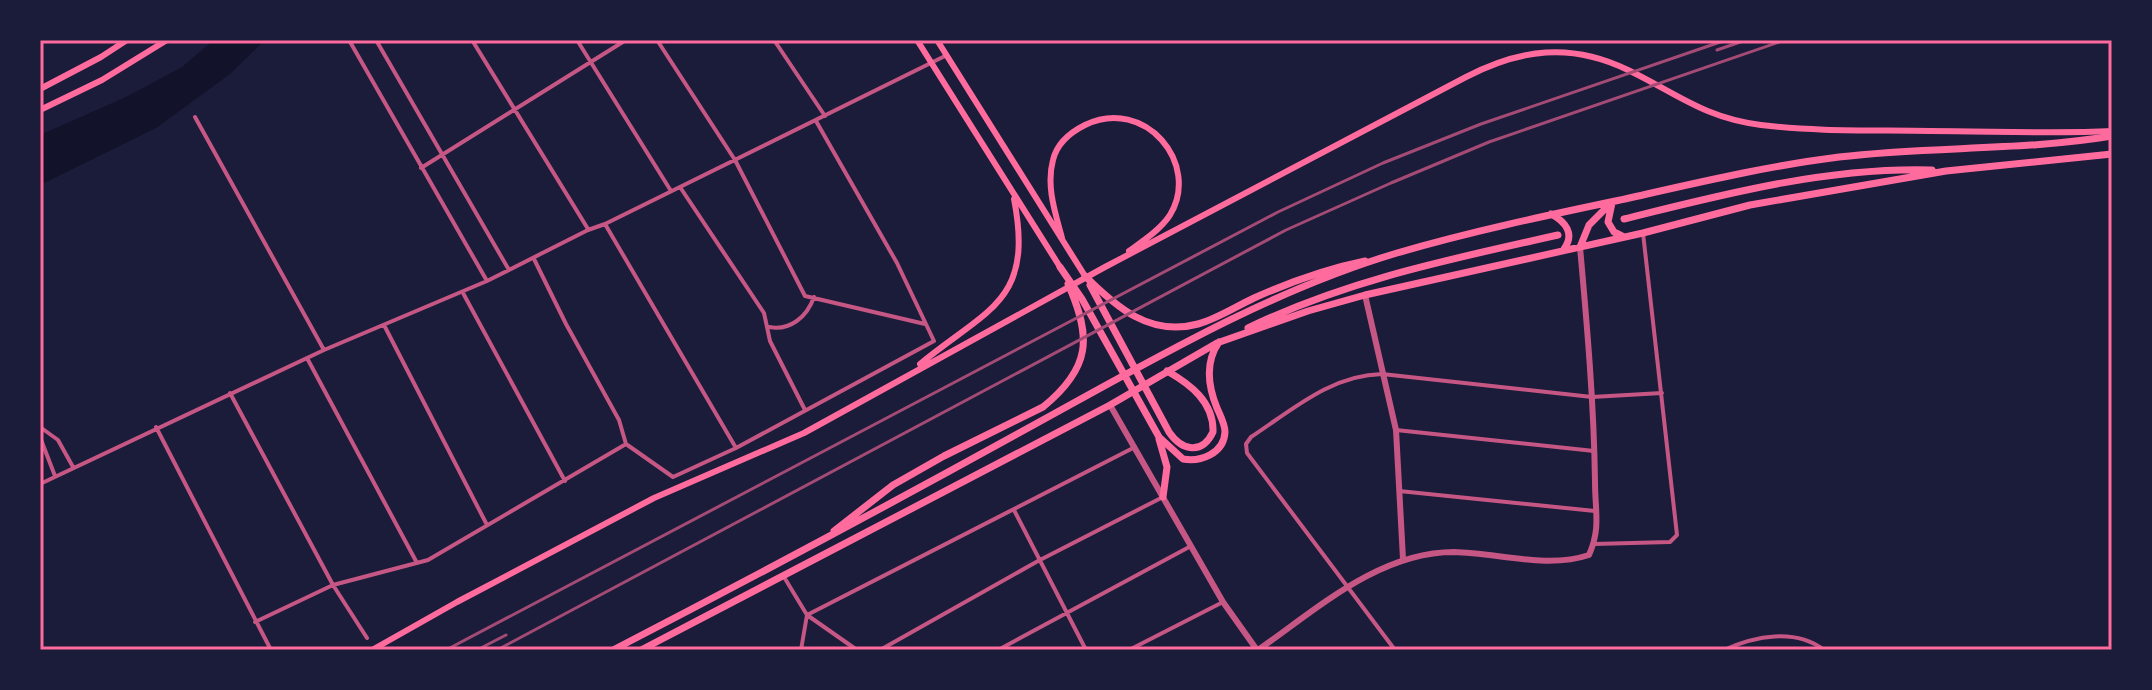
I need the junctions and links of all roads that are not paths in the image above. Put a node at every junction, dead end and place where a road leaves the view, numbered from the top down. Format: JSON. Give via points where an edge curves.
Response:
{"nodes":[{"id":1,"x":127,"y":40,"type":"edge"},
{"id":2,"x":167,"y":40,"type":"edge"},
{"id":3,"x":349,"y":40,"type":"edge"},
{"id":4,"x":376,"y":40,"type":"edge"},
{"id":5,"x":472,"y":40,"type":"edge"},
{"id":6,"x":577,"y":40,"type":"edge"},
{"id":7,"x":626,"y":40,"type":"edge"},
{"id":8,"x":657,"y":40,"type":"edge"},
{"id":9,"x":774,"y":40,"type":"edge"},
{"id":10,"x":917,"y":40,"type":"edge"},
{"id":11,"x":937,"y":40,"type":"edge"},
{"id":12,"x":947,"y":55,"type":"junction"},
{"id":13,"x":592,"y":61,"type":"junction"},
{"id":14,"x":933,"y":64,"type":"junction"},
{"id":15,"x":40,"y":89,"type":"edge"},
{"id":16,"x":516,"y":108,"type":"junction"},
{"id":17,"x":40,"y":110,"type":"edge"},
{"id":18,"x":825,"y":116,"type":"junction"},
{"id":19,"x":195,"y":117,"type":"dead end"},
{"id":20,"x":816,"y":121,"type":"junction"},
{"id":21,"x":2112,"y":133,"type":"edge"},
{"id":22,"x":2112,"y":154,"type":"edge"},
{"id":23,"x":442,"y":155,"type":"junction"},
{"id":24,"x":735,"y":160,"type":"junction"},
{"id":25,"x":421,"y":168,"type":"junction"},
{"id":26,"x":1946,"y":171,"type":"junction"},
{"id":27,"x":680,"y":187,"type":"junction"},
{"id":28,"x":672,"y":191,"type":"junction"},
{"id":29,"x":1013,"y":196,"type":"junction"},
{"id":30,"x":1613,"y":201,"type":"junction"},
{"id":31,"x":1551,"y":214,"type":"junction"},
{"id":32,"x":1624,"y":219,"type":"dead end"},
{"id":33,"x":605,"y":224,"type":"junction"},
{"id":34,"x":588,"y":230,"type":"junction"},
{"id":35,"x":1643,"y":233,"type":"junction"},
{"id":36,"x":1558,"y":235,"type":"dead end"},
{"id":37,"x":1622,"y":236,"type":"junction"},
{"id":38,"x":1062,"y":238,"type":"junction"},
{"id":39,"x":1580,"y":247,"type":"junction"},
{"id":40,"x":1564,"y":249,"type":"junction"},
{"id":41,"x":1394,"y":254,"type":"junction"},
{"id":42,"x":534,"y":259,"type":"junction"},
{"id":43,"x":1060,"y":267,"type":"junction"},
{"id":44,"x":1105,"y":267,"type":"junction"},
{"id":45,"x":509,"y":271,"type":"junction"},
{"id":46,"x":1085,"y":276,"type":"junction"},
{"id":47,"x":487,"y":281,"type":"junction"},
{"id":48,"x":463,"y":292,"type":"junction"},
{"id":49,"x":1365,"y":295,"type":"junction"},
{"id":50,"x":814,"y":297,"type":"junction"},
{"id":51,"x":925,"y":324,"type":"junction"},
{"id":52,"x":384,"y":325,"type":"junction"},
{"id":53,"x":769,"y":327,"type":"junction"},
{"id":54,"x":1217,"y":343,"type":"junction"},
{"id":55,"x":324,"y":350,"type":"junction"},
{"id":56,"x":307,"y":358,"type":"junction"},
{"id":57,"x":1167,"y":371,"type":"junction"},
{"id":58,"x":1382,"y":374,"type":"junction"},
{"id":59,"x":906,"y":376,"type":"junction"},
{"id":60,"x":230,"y":393,"type":"junction"},
{"id":61,"x":1662,"y":393,"type":"junction"},
{"id":62,"x":1592,"y":397,"type":"junction"},
{"id":63,"x":1110,"y":405,"type":"junction"},
{"id":64,"x":806,"y":411,"type":"junction"},
{"id":65,"x":40,"y":427,"type":"edge"},
{"id":66,"x":156,"y":427,"type":"junction"},
{"id":67,"x":1396,"y":430,"type":"junction"},
{"id":68,"x":40,"y":437,"type":"edge"},
{"id":69,"x":1159,"y":437,"type":"junction"},
{"id":70,"x":626,"y":444,"type":"junction"},
{"id":71,"x":1135,"y":447,"type":"junction"},
{"id":72,"x":736,"y":448,"type":"junction"},
{"id":73,"x":1594,"y":451,"type":"junction"},
{"id":74,"x":73,"y":467,"type":"junction"},
{"id":75,"x":55,"y":476,"type":"junction"},
{"id":76,"x":565,"y":481,"type":"junction"},
{"id":77,"x":40,"y":484,"type":"edge"},
{"id":78,"x":1399,"y":491,"type":"junction"},
{"id":79,"x":1163,"y":497,"type":"junction"},
{"id":80,"x":1014,"y":509,"type":"junction"},
{"id":81,"x":1595,"y":511,"type":"junction"},
{"id":82,"x":487,"y":525,"type":"junction"},
{"id":83,"x":1594,"y":544,"type":"junction"},
{"id":84,"x":814,"y":546,"type":"junction"},
{"id":85,"x":1191,"y":546,"type":"junction"},
{"id":86,"x":1403,"y":559,"type":"junction"},
{"id":87,"x":1038,"y":561,"type":"junction"},
{"id":88,"x":417,"y":563,"type":"junction"},
{"id":89,"x":783,"y":575,"type":"junction"},
{"id":90,"x":333,"y":585,"type":"junction"},
{"id":91,"x":1349,"y":587,"type":"junction"},
{"id":92,"x":1223,"y":602,"type":"junction"},
{"id":93,"x":1066,"y":613,"type":"junction"},
{"id":94,"x":807,"y":615,"type":"junction"},
{"id":95,"x":255,"y":622,"type":"junction"},
{"id":96,"x":367,"y":638,"type":"dead end"},
{"id":97,"x":271,"y":650,"type":"edge"},
{"id":98,"x":372,"y":650,"type":"edge"},
{"id":99,"x":613,"y":650,"type":"edge"},
{"id":100,"x":641,"y":650,"type":"edge"},
{"id":101,"x":801,"y":650,"type":"edge"},
{"id":102,"x":857,"y":650,"type":"edge"},
{"id":103,"x":880,"y":650,"type":"edge"},
{"id":104,"x":998,"y":650,"type":"edge"},
{"id":105,"x":1086,"y":650,"type":"edge"},
{"id":106,"x":1129,"y":650,"type":"edge"},
{"id":107,"x":1258,"y":650,"type":"edge"},
{"id":108,"x":1395,"y":650,"type":"edge"},
{"id":109,"x":1724,"y":650,"type":"edge"},
{"id":110,"x":1824,"y":650,"type":"edge"}],
"edges":[{"from":1,"to":15,"type":"main road"},
{"from":2,"to":17,"type":"main road"},
{"from":3,"to":25,"type":"street"},
{"from":4,"to":23,"type":"street"},
{"from":5,"to":16,"type":"street"},
{"from":6,"to":13,"type":"street"},
{"from":7,"to":13,"type":"street"},
{"from":8,"to":24,"type":"street"},
{"from":9,"to":18,"type":"street"},
{"from":10,"to":14,"type":"main road"},
{"from":11,"to":12,"type":"main road"},
{"from":12,"to":14,"type":"street"},
{"from":12,"to":38,"type":"main road"},
{"from":13,"to":16,"type":"street"},
{"from":13,"to":28,"type":"street"},
{"from":14,"to":18,"type":"street"},
{"from":14,"to":29,"type":"main road"},
{"from":16,"to":23,"type":"street"},
{"from":16,"to":34,"type":"street"},
{"from":18,"to":20,"type":"street"},
{"from":19,"to":55,"type":"street"},
{"from":20,"to":24,"type":"street"},
{"from":20,"to":51,"type":"street","via":[[897,263]]},
{"from":21,"to":30,"type":"main road","via":[[2019,146],[1839,157]]},
{"from":21,"to":44,"type":"main road","via":[[1757,125],[1696,108],[1610,62],[1541,51],[1489,65]]},
{"from":22,"to":26,"type":"main road"},
{"from":23,"to":25,"type":"street"},
{"from":23,"to":45,"type":"street"},
{"from":24,"to":27,"type":"street"},
{"from":24,"to":50,"type":"street","via":[[805,296]]},
{"from":25,"to":47,"type":"street"},
{"from":26,"to":32,"type":"main road","via":[[1894,169],[1795,180]]},
{"from":26,"to":35,"type":"main road","via":[[1750,205]]},
{"from":27,"to":28,"type":"street"},
{"from":27,"to":53,"type":"street"},
{"from":28,"to":33,"type":"street"},
{"from":29,"to":43,"type":"main road"},
{"from":29,"to":59,"type":"main road","via":[[1020,233],[1017,268],[996,306]]},
{"from":30,"to":31,"type":"main road"},
{"from":30,"to":37,"type":"main road","via":[[1608,222]]},
{"from":30,"to":39,"type":"main road","via":[[1589,225]]},
{"from":31,"to":40,"type":"main road","via":[[1569,231]]},
{"from":31,"to":41,"type":"main road"},
{"from":33,"to":34,"type":"street"},
{"from":33,"to":72,"type":"street"},
{"from":34,"to":42,"type":"street"},
{"from":35,"to":37,"type":"main road"},
{"from":35,"to":61,"type":"street"},
{"from":36,"to":54,"type":"main road","via":[[1399,271],[1269,318]]},
{"from":37,"to":39,"type":"main road"},
{"from":38,"to":44,"type":"main road","via":[[1050,189],[1053,161],[1065,139],[1106,117],[1146,126],[1167,147],[1177,171],[1171,214],[1152,235]]},
{"from":38,"to":46,"type":"main road"},
{"from":39,"to":40,"type":"main road"},
{"from":39,"to":62,"type":"street"},
{"from":40,"to":49,"type":"main road"},
{"from":41,"to":46,"type":"main road","via":[[1329,269],[1212,319],[1174,328],[1133,318]]},
{"from":41,"to":84,"type":"main road","via":[[1279,296],[1159,355]]},
{"from":42,"to":45,"type":"street"},
{"from":42,"to":70,"type":"street","via":[[619,420]]},
{"from":43,"to":69,"type":"main road"},
{"from":43,"to":84,"type":"main road","via":[[1082,317],[1084,348],[1069,382],[1043,407],[893,485]]},
{"from":44,"to":59,"type":"main road"},
{"from":45,"to":47,"type":"street"},
{"from":46,"to":57,"type":"main road","via":[[1169,432],[1182,446],[1195,449],[1213,432],[1208,407]]},
{"from":47,"to":48,"type":"street"},
{"from":48,"to":52,"type":"street"},
{"from":48,"to":76,"type":"street"},
{"from":49,"to":54,"type":"main road"},
{"from":49,"to":58,"type":"street"},
{"from":50,"to":51,"type":"street"},
{"from":50,"to":53,"type":"street","via":[[795,323]]},
{"from":51,"to":64,"type":"street","via":[[934,341]]},
{"from":52,"to":55,"type":"street"},
{"from":52,"to":82,"type":"street"},
{"from":53,"to":64,"type":"street","via":[[770,341]]},
{"from":54,"to":57,"type":"main road"},
{"from":54,"to":69,"type":"main road","via":[[1209,368],[1211,393],[1225,431],[1221,445],[1200,460],[1183,459]]},
{"from":55,"to":56,"type":"street"},
{"from":56,"to":60,"type":"street"},
{"from":56,"to":88,"type":"street"},
{"from":57,"to":63,"type":"main road"},
{"from":58,"to":62,"type":"street"},
{"from":58,"to":67,"type":"street"},
{"from":58,"to":91,"type":"street","via":[[1359,374],[1329,385],[1246,444],[1247,453]]},
{"from":59,"to":98,"type":"main road","via":[[804,433],[654,498]]},
{"from":60,"to":66,"type":"street"},
{"from":60,"to":90,"type":"street"},
{"from":61,"to":62,"type":"street"},
{"from":61,"to":83,"type":"street","via":[[1676,537],[1670,542]]},
{"from":62,"to":73,"type":"street"},
{"from":63,"to":71,"type":"street"},
{"from":63,"to":89,"type":"main road"},
{"from":64,"to":72,"type":"street"},
{"from":65,"to":74,"type":"street","via":[[58,440]]},
{"from":66,"to":74,"type":"street"},
{"from":66,"to":95,"type":"street"},
{"from":67,"to":73,"type":"street"},
{"from":67,"to":78,"type":"street"},
{"from":68,"to":75,"type":"street"},
{"from":69,"to":79,"type":"main road","via":[[1167,467]]},
{"from":70,"to":72,"type":"street","via":[[673,477]]},
{"from":70,"to":76,"type":"street"},
{"from":71,"to":79,"type":"street"},
{"from":71,"to":80,"type":"street"},
{"from":73,"to":81,"type":"street"},
{"from":74,"to":75,"type":"street"},
{"from":75,"to":77,"type":"street"},
{"from":76,"to":82,"type":"street"},
{"from":78,"to":81,"type":"street"},
{"from":78,"to":86,"type":"street"},
{"from":79,"to":85,"type":"street"},
{"from":79,"to":87,"type":"street"},
{"from":80,"to":87,"type":"street"},
{"from":80,"to":94,"type":"street"},
{"from":81,"to":83,"type":"street"},
{"from":82,"to":88,"type":"street"},
{"from":83,"to":86,"type":"street","via":[[1589,555],[1570,561],[1452,552]]},
{"from":84,"to":99,"type":"main road"},
{"from":85,"to":92,"type":"street"},
{"from":85,"to":93,"type":"street"},
{"from":86,"to":91,"type":"street"},
{"from":87,"to":93,"type":"street"},
{"from":87,"to":103,"type":"street"},
{"from":88,"to":90,"type":"street"},
{"from":89,"to":94,"type":"street"},
{"from":89,"to":100,"type":"main road"},
{"from":90,"to":95,"type":"street"},
{"from":90,"to":96,"type":"street"},
{"from":91,"to":107,"type":"street"},
{"from":91,"to":108,"type":"street"},
{"from":92,"to":106,"type":"street"},
{"from":92,"to":107,"type":"street"},
{"from":93,"to":104,"type":"street"},
{"from":93,"to":105,"type":"street"},
{"from":94,"to":101,"type":"street"},
{"from":94,"to":102,"type":"street"},
{"from":95,"to":97,"type":"street"},
{"from":109,"to":110,"type":"street","via":[[1776,636]]}]}
